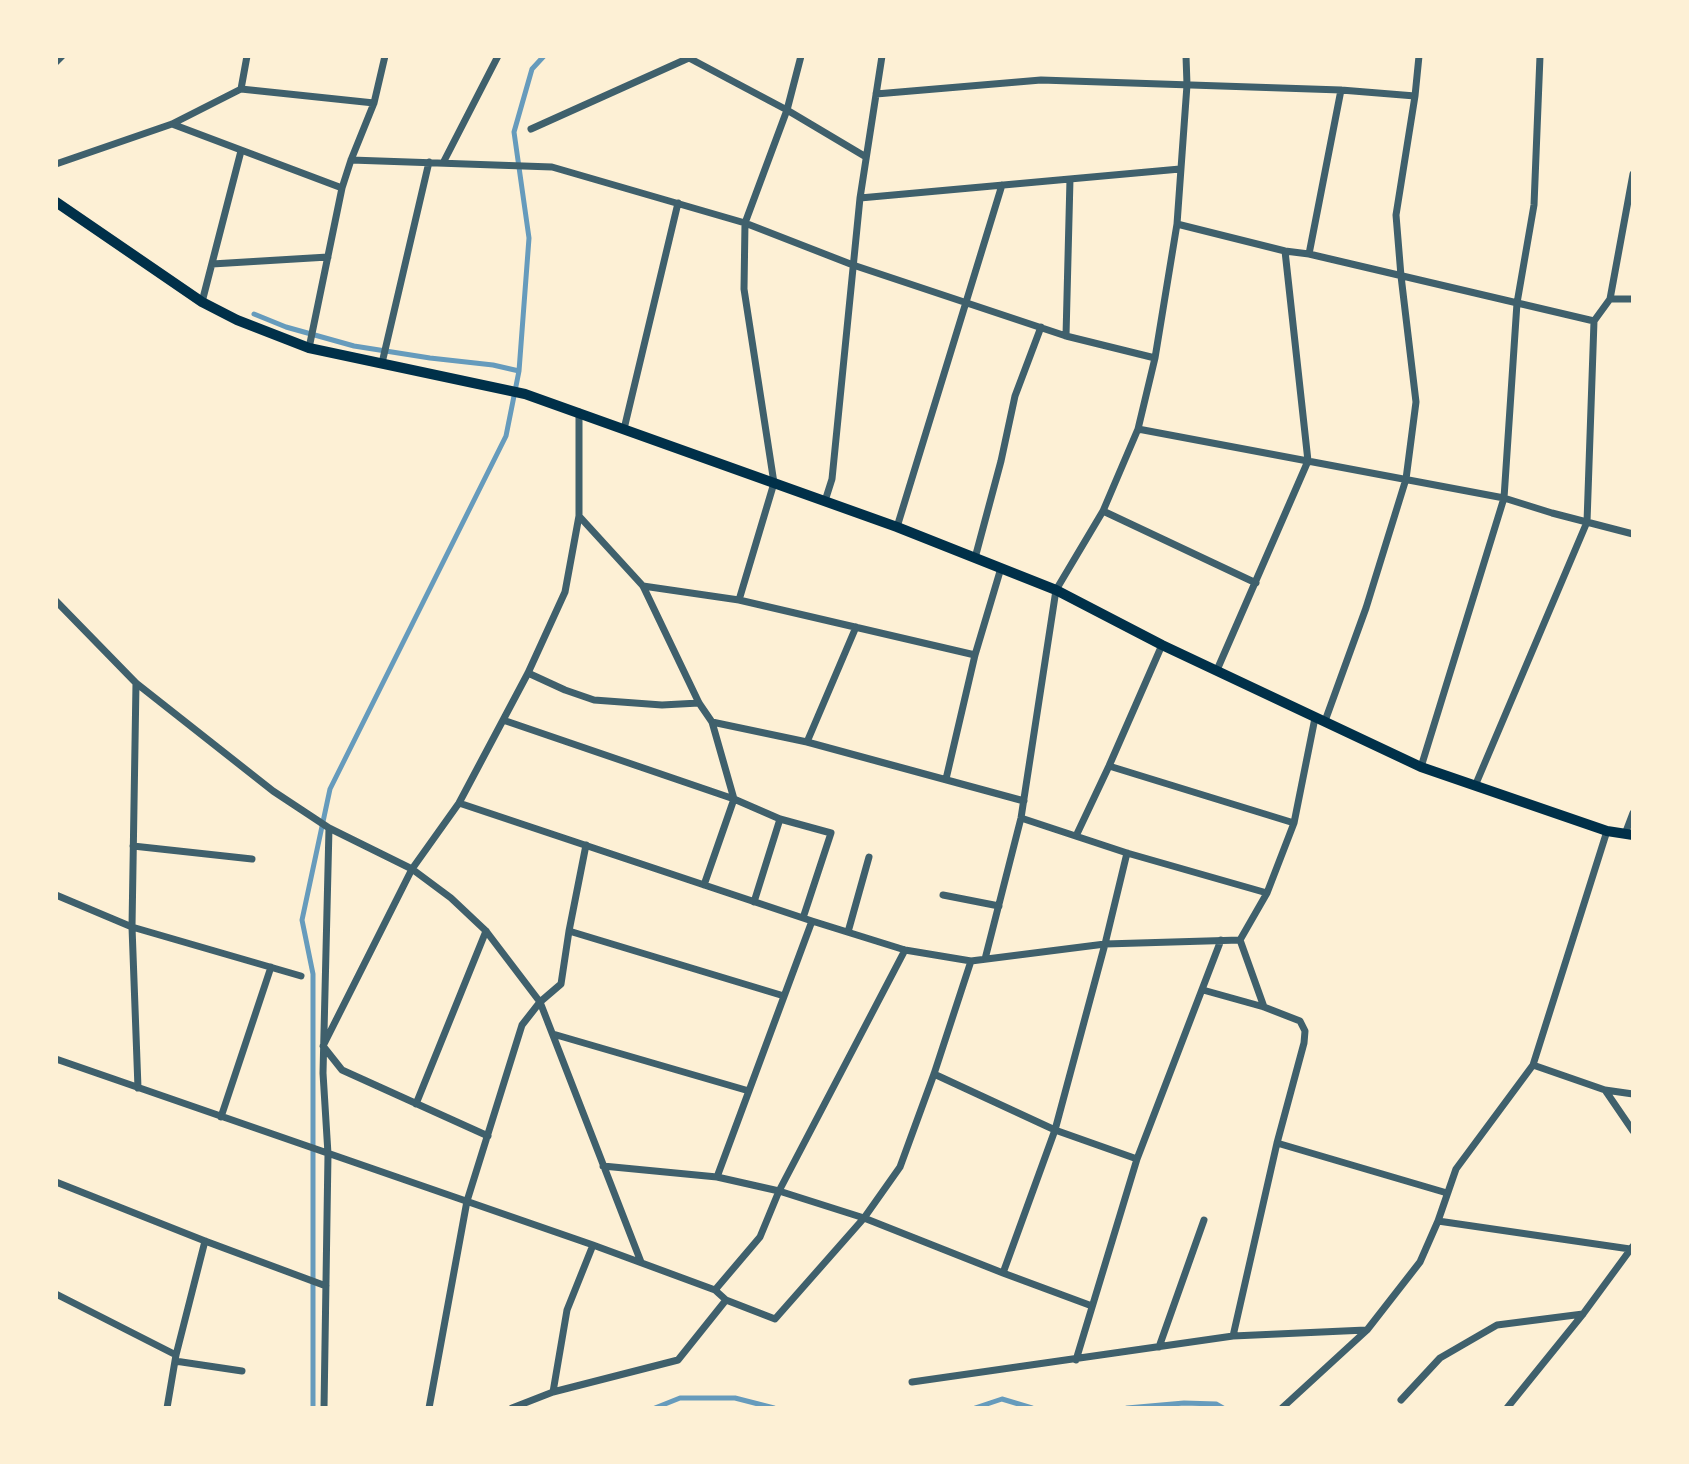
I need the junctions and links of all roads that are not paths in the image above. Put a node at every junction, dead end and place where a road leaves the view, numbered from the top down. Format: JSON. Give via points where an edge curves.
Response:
{"nodes":[{"id":1,"x":62,"y":56,"type":"edge"},
{"id":2,"x":247,"y":56,"type":"edge"},
{"id":3,"x":385,"y":56,"type":"edge"},
{"id":4,"x":498,"y":56,"type":"edge"},
{"id":5,"x":801,"y":56,"type":"edge"},
{"id":6,"x":882,"y":56,"type":"edge"},
{"id":7,"x":1186,"y":56,"type":"edge"},
{"id":8,"x":1419,"y":56,"type":"edge"},
{"id":9,"x":1540,"y":56,"type":"edge"},
{"id":10,"x":691,"y":57,"type":"edge"},
{"id":11,"x":56,"y":62,"type":"edge"},
{"id":12,"x":1187,"y":85,"type":"junction"},
{"id":13,"x":241,"y":89,"type":"junction"},
{"id":14,"x":1341,"y":90,"type":"junction"},
{"id":15,"x":876,"y":94,"type":"junction"},
{"id":16,"x":1415,"y":96,"type":"junction"},
{"id":17,"x":374,"y":103,"type":"junction"},
{"id":18,"x":787,"y":110,"type":"junction"},
{"id":19,"x":172,"y":124,"type":"junction"},
{"id":20,"x":531,"y":129,"type":"dead end"},
{"id":21,"x":241,"y":151,"type":"junction"},
{"id":22,"x":866,"y":157,"type":"junction"},
{"id":23,"x":351,"y":160,"type":"junction"},
{"id":24,"x":429,"y":162,"type":"junction"},
{"id":25,"x":443,"y":163,"type":"junction"},
{"id":26,"x":56,"y":164,"type":"edge"},
{"id":27,"x":1180,"y":169,"type":"junction"},
{"id":28,"x":1633,"y":174,"type":"edge"},
{"id":29,"x":1070,"y":179,"type":"junction"},
{"id":30,"x":1002,"y":185,"type":"junction"},
{"id":31,"x":342,"y":188,"type":"junction"},
{"id":32,"x":860,"y":198,"type":"junction"},
{"id":33,"x":56,"y":202,"type":"edge"},
{"id":34,"x":678,"y":203,"type":"junction"},
{"id":35,"x":745,"y":223,"type":"junction"},
{"id":36,"x":1177,"y":224,"type":"junction"},
{"id":37,"x":1285,"y":251,"type":"junction"},
{"id":38,"x":1309,"y":254,"type":"junction"},
{"id":39,"x":328,"y":257,"type":"junction"},
{"id":40,"x":212,"y":264,"type":"junction"},
{"id":41,"x":853,"y":265,"type":"junction"},
{"id":42,"x":1401,"y":276,"type":"junction"},
{"id":43,"x":1610,"y":299,"type":"junction"},
{"id":44,"x":1633,"y":299,"type":"edge"},
{"id":45,"x":202,"y":302,"type":"junction"},
{"id":46,"x":965,"y":302,"type":"junction"},
{"id":47,"x":1517,"y":303,"type":"junction"},
{"id":48,"x":1594,"y":321,"type":"junction"},
{"id":49,"x":1041,"y":327,"type":"junction"},
{"id":50,"x":1066,"y":336,"type":"junction"},
{"id":51,"x":309,"y":348,"type":"junction"},
{"id":52,"x":1155,"y":358,"type":"junction"},
{"id":53,"x":382,"y":363,"type":"junction"},
{"id":54,"x":579,"y":412,"type":"junction"},
{"id":55,"x":624,"y":429,"type":"junction"},
{"id":56,"x":1138,"y":429,"type":"junction"},
{"id":57,"x":1308,"y":461,"type":"junction"},
{"id":58,"x":1406,"y":479,"type":"junction"},
{"id":59,"x":774,"y":483,"type":"junction"},
{"id":60,"x":1504,"y":498,"type":"junction"},
{"id":61,"x":825,"y":501,"type":"junction"},
{"id":62,"x":1103,"y":511,"type":"junction"},
{"id":63,"x":579,"y":516,"type":"junction"},
{"id":64,"x":1587,"y":522,"type":"junction"},
{"id":65,"x":897,"y":527,"type":"junction"},
{"id":66,"x":1633,"y":534,"type":"edge"},
{"id":67,"x":975,"y":558,"type":"junction"},
{"id":68,"x":1001,"y":568,"type":"junction"},
{"id":69,"x":1256,"y":583,"type":"junction"},
{"id":70,"x":643,"y":586,"type":"junction"},
{"id":71,"x":1056,"y":590,"type":"junction"},
{"id":72,"x":739,"y":600,"type":"junction"},
{"id":73,"x":56,"y":602,"type":"edge"},
{"id":74,"x":856,"y":627,"type":"junction"},
{"id":75,"x":1162,"y":645,"type":"junction"},
{"id":76,"x":975,"y":655,"type":"junction"},
{"id":77,"x":1217,"y":670,"type":"junction"},
{"id":78,"x":528,"y":673,"type":"junction"},
{"id":79,"x":136,"y":683,"type":"junction"},
{"id":80,"x":699,"y":703,"type":"junction"},
{"id":81,"x":1320,"y":719,"type":"junction"},
{"id":82,"x":503,"y":720,"type":"junction"},
{"id":83,"x":712,"y":722,"type":"junction"},
{"id":84,"x":807,"y":742,"type":"junction"},
{"id":85,"x":1109,"y":766,"type":"junction"},
{"id":86,"x":1421,"y":767,"type":"junction"},
{"id":87,"x":946,"y":779,"type":"junction"},
{"id":88,"x":1475,"y":786,"type":"junction"},
{"id":89,"x":734,"y":799,"type":"junction"},
{"id":90,"x":1024,"y":801,"type":"junction"},
{"id":91,"x":459,"y":803,"type":"junction"},
{"id":92,"x":1633,"y":813,"type":"edge"},
{"id":93,"x":1021,"y":818,"type":"junction"},
{"id":94,"x":780,"y":819,"type":"junction"},
{"id":95,"x":1294,"y":823,"type":"junction"},
{"id":96,"x":329,"y":828,"type":"junction"},
{"id":97,"x":1607,"y":831,"type":"junction"},
{"id":98,"x":1629,"y":835,"type":"edge"},
{"id":99,"x":1076,"y":836,"type":"junction"},
{"id":100,"x":586,"y":845,"type":"junction"},
{"id":101,"x":133,"y":846,"type":"junction"},
{"id":102,"x":1127,"y":853,"type":"junction"},
{"id":103,"x":869,"y":857,"type":"dead end"},
{"id":104,"x":252,"y":859,"type":"dead end"},
{"id":105,"x":412,"y":869,"type":"junction"},
{"id":106,"x":704,"y":885,"type":"junction"},
{"id":107,"x":1267,"y":893,"type":"junction"},
{"id":108,"x":56,"y":895,"type":"edge"},
{"id":109,"x":943,"y":895,"type":"dead end"},
{"id":110,"x":754,"y":902,"type":"junction"},
{"id":111,"x":999,"y":906,"type":"junction"},
{"id":112,"x":803,"y":918,"type":"junction"},
{"id":113,"x":812,"y":921,"type":"junction"},
{"id":114,"x":132,"y":927,"type":"junction"},
{"id":115,"x":486,"y":931,"type":"junction"},
{"id":116,"x":569,"y":931,"type":"junction"},
{"id":117,"x":848,"y":932,"type":"junction"},
{"id":118,"x":1221,"y":940,"type":"junction"},
{"id":119,"x":1240,"y":940,"type":"junction"},
{"id":120,"x":1105,"y":944,"type":"junction"},
{"id":121,"x":905,"y":950,"type":"junction"},
{"id":122,"x":985,"y":959,"type":"junction"},
{"id":123,"x":971,"y":961,"type":"junction"},
{"id":124,"x":271,"y":967,"type":"junction"},
{"id":125,"x":301,"y":976,"type":"dead end"},
{"id":126,"x":1203,"y":990,"type":"junction"},
{"id":127,"x":784,"y":996,"type":"junction"},
{"id":128,"x":540,"y":1002,"type":"junction"},
{"id":129,"x":1264,"y":1007,"type":"junction"},
{"id":130,"x":553,"y":1034,"type":"junction"},
{"id":131,"x":323,"y":1046,"type":"junction"},
{"id":132,"x":56,"y":1059,"type":"edge"},
{"id":133,"x":1533,"y":1065,"type":"junction"},
{"id":134,"x":934,"y":1074,"type":"junction"},
{"id":135,"x":138,"y":1088,"type":"junction"},
{"id":136,"x":1605,"y":1090,"type":"junction"},
{"id":137,"x":749,"y":1091,"type":"junction"},
{"id":138,"x":1633,"y":1094,"type":"edge"},
{"id":139,"x":416,"y":1104,"type":"junction"},
{"id":140,"x":221,"y":1117,"type":"junction"},
{"id":141,"x":1055,"y":1130,"type":"junction"},
{"id":142,"x":1633,"y":1131,"type":"edge"},
{"id":143,"x":488,"y":1136,"type":"junction"},
{"id":144,"x":1277,"y":1143,"type":"junction"},
{"id":145,"x":328,"y":1154,"type":"junction"},
{"id":146,"x":1137,"y":1159,"type":"junction"},
{"id":147,"x":603,"y":1166,"type":"junction"},
{"id":148,"x":717,"y":1177,"type":"junction"},
{"id":149,"x":56,"y":1182,"type":"edge"},
{"id":150,"x":779,"y":1191,"type":"junction"},
{"id":151,"x":1447,"y":1193,"type":"junction"},
{"id":152,"x":467,"y":1201,"type":"junction"},
{"id":153,"x":864,"y":1218,"type":"junction"},
{"id":154,"x":1204,"y":1220,"type":"dead end"},
{"id":155,"x":1438,"y":1221,"type":"junction"},
{"id":156,"x":205,"y":1241,"type":"junction"},
{"id":157,"x":593,"y":1245,"type":"junction"},
{"id":158,"x":1632,"y":1248,"type":"edge"},
{"id":159,"x":641,"y":1263,"type":"junction"},
{"id":160,"x":1003,"y":1273,"type":"junction"},
{"id":161,"x":326,"y":1286,"type":"junction"},
{"id":162,"x":715,"y":1290,"type":"junction"},
{"id":163,"x":56,"y":1294,"type":"edge"},
{"id":164,"x":726,"y":1300,"type":"junction"},
{"id":165,"x":1092,"y":1306,"type":"junction"},
{"id":166,"x":1583,"y":1314,"type":"junction"},
{"id":167,"x":1367,"y":1330,"type":"junction"},
{"id":168,"x":1233,"y":1336,"type":"junction"},
{"id":169,"x":1159,"y":1347,"type":"junction"},
{"id":170,"x":175,"y":1358,"type":"junction"},
{"id":171,"x":1076,"y":1360,"type":"junction"},
{"id":172,"x":242,"y":1371,"type":"dead end"},
{"id":173,"x":912,"y":1382,"type":"dead end"},
{"id":174,"x":553,"y":1392,"type":"junction"},
{"id":175,"x":1401,"y":1400,"type":"dead end"},
{"id":176,"x":167,"y":1408,"type":"edge"},
{"id":177,"x":324,"y":1408,"type":"edge"},
{"id":178,"x":429,"y":1408,"type":"edge"},
{"id":179,"x":512,"y":1408,"type":"edge"},
{"id":180,"x":1282,"y":1408,"type":"edge"},
{"id":181,"x":1507,"y":1408,"type":"edge"}],
"edges":[{"from":1,"to":11,"type":"street"},
{"from":2,"to":13,"type":"street"},
{"from":3,"to":17,"type":"street"},
{"from":4,"to":25,"type":"street"},
{"from":5,"to":18,"type":"street"},
{"from":6,"to":15,"type":"street"},
{"from":7,"to":12,"type":"street"},
{"from":8,"to":16,"type":"street"},
{"from":9,"to":47,"type":"street","via":[[1534,205]]},
{"from":10,"to":18,"type":"street"},
{"from":10,"to":20,"type":"street"},
{"from":12,"to":14,"type":"street"},
{"from":12,"to":15,"type":"street","via":[[1041,80]]},
{"from":12,"to":27,"type":"street"},
{"from":13,"to":17,"type":"street"},
{"from":13,"to":19,"type":"street"},
{"from":14,"to":16,"type":"street"},
{"from":14,"to":38,"type":"street"},
{"from":15,"to":22,"type":"street"},
{"from":16,"to":42,"type":"street","via":[[1396,215]]},
{"from":17,"to":23,"type":"street"},
{"from":18,"to":22,"type":"street"},
{"from":18,"to":35,"type":"street"},
{"from":19,"to":21,"type":"street"},
{"from":19,"to":26,"type":"street"},
{"from":21,"to":31,"type":"street"},
{"from":21,"to":40,"type":"street"},
{"from":22,"to":32,"type":"street"},
{"from":23,"to":24,"type":"street"},
{"from":23,"to":31,"type":"street"},
{"from":24,"to":25,"type":"street"},
{"from":24,"to":53,"type":"street"},
{"from":25,"to":34,"type":"street","via":[[552,167]]},
{"from":27,"to":29,"type":"street"},
{"from":27,"to":36,"type":"street"},
{"from":28,"to":43,"type":"street"},
{"from":29,"to":30,"type":"street"},
{"from":29,"to":50,"type":"street"},
{"from":30,"to":32,"type":"street"},
{"from":30,"to":46,"type":"street"},
{"from":31,"to":39,"type":"street"},
{"from":32,"to":41,"type":"street"},
{"from":33,"to":45,"type":"main road"},
{"from":34,"to":35,"type":"street"},
{"from":34,"to":55,"type":"street"},
{"from":35,"to":41,"type":"street"},
{"from":35,"to":59,"type":"street","via":[[744,289]]},
{"from":36,"to":37,"type":"street"},
{"from":36,"to":52,"type":"street"},
{"from":37,"to":38,"type":"street"},
{"from":37,"to":57,"type":"street"},
{"from":38,"to":42,"type":"street"},
{"from":39,"to":40,"type":"street"},
{"from":39,"to":51,"type":"street"},
{"from":40,"to":45,"type":"street"},
{"from":41,"to":46,"type":"street"},
{"from":41,"to":61,"type":"street","via":[[832,479]]},
{"from":42,"to":47,"type":"street"},
{"from":42,"to":58,"type":"street","via":[[1416,402]]},
{"from":43,"to":44,"type":"street"},
{"from":43,"to":48,"type":"street"},
{"from":45,"to":51,"type":"main road"},
{"from":46,"to":49,"type":"street"},
{"from":46,"to":65,"type":"street"},
{"from":47,"to":48,"type":"street"},
{"from":47,"to":60,"type":"street"},
{"from":48,"to":64,"type":"street"},
{"from":49,"to":50,"type":"street"},
{"from":49,"to":67,"type":"street","via":[[1015,396]]},
{"from":50,"to":52,"type":"street"},
{"from":51,"to":53,"type":"main road"},
{"from":52,"to":56,"type":"street"},
{"from":53,"to":54,"type":"main road","via":[[510,390]]},
{"from":54,"to":55,"type":"main road"},
{"from":54,"to":63,"type":"street"},
{"from":55,"to":59,"type":"main road"},
{"from":56,"to":57,"type":"street"},
{"from":56,"to":62,"type":"street"},
{"from":57,"to":58,"type":"street"},
{"from":57,"to":69,"type":"street"},
{"from":58,"to":60,"type":"street"},
{"from":58,"to":81,"type":"street","via":[[1366,608]]},
{"from":59,"to":61,"type":"main road"},
{"from":59,"to":72,"type":"street"},
{"from":60,"to":64,"type":"street"},
{"from":60,"to":86,"type":"street"},
{"from":61,"to":65,"type":"main road"},
{"from":62,"to":69,"type":"street"},
{"from":62,"to":71,"type":"street"},
{"from":63,"to":70,"type":"street"},
{"from":63,"to":78,"type":"street","via":[[565,592]]},
{"from":64,"to":66,"type":"street"},
{"from":64,"to":88,"type":"street"},
{"from":65,"to":67,"type":"main road"},
{"from":67,"to":68,"type":"main road"},
{"from":68,"to":71,"type":"main road"},
{"from":68,"to":76,"type":"street"},
{"from":69,"to":77,"type":"street"},
{"from":70,"to":72,"type":"street"},
{"from":70,"to":80,"type":"street"},
{"from":71,"to":75,"type":"main road"},
{"from":71,"to":90,"type":"street"},
{"from":72,"to":74,"type":"street"},
{"from":73,"to":79,"type":"street"},
{"from":74,"to":76,"type":"street"},
{"from":74,"to":84,"type":"street"},
{"from":75,"to":77,"type":"main road"},
{"from":75,"to":85,"type":"street"},
{"from":76,"to":87,"type":"street"},
{"from":77,"to":81,"type":"main road"},
{"from":78,"to":80,"type":"street","via":[[594,700]]},
{"from":78,"to":82,"type":"street"},
{"from":79,"to":96,"type":"street","via":[[273,791]]},
{"from":79,"to":101,"type":"street"},
{"from":80,"to":83,"type":"street"},
{"from":81,"to":86,"type":"main road"},
{"from":81,"to":95,"type":"street"},
{"from":82,"to":89,"type":"street"},
{"from":82,"to":91,"type":"street"},
{"from":83,"to":84,"type":"street"},
{"from":83,"to":89,"type":"street"},
{"from":84,"to":87,"type":"street"},
{"from":85,"to":95,"type":"street"},
{"from":85,"to":99,"type":"street"},
{"from":86,"to":88,"type":"main road"},
{"from":87,"to":90,"type":"street"},
{"from":88,"to":97,"type":"main road"},
{"from":89,"to":94,"type":"street"},
{"from":89,"to":106,"type":"street"},
{"from":90,"to":93,"type":"street"},
{"from":91,"to":100,"type":"street"},
{"from":91,"to":105,"type":"street"},
{"from":92,"to":98,"type":"street"},
{"from":93,"to":99,"type":"street"},
{"from":93,"to":111,"type":"street"},
{"from":94,"to":110,"type":"street"},
{"from":94,"to":112,"type":"street","via":[[831,833]]},
{"from":95,"to":107,"type":"street"},
{"from":96,"to":105,"type":"street"},
{"from":96,"to":131,"type":"street"},
{"from":97,"to":98,"type":"main road"},
{"from":97,"to":133,"type":"street"},
{"from":99,"to":102,"type":"street"},
{"from":100,"to":106,"type":"street"},
{"from":100,"to":116,"type":"street"},
{"from":101,"to":104,"type":"street"},
{"from":101,"to":114,"type":"street"},
{"from":102,"to":107,"type":"street"},
{"from":102,"to":120,"type":"street"},
{"from":103,"to":117,"type":"street"},
{"from":105,"to":115,"type":"street"},
{"from":105,"to":131,"type":"street"},
{"from":106,"to":110,"type":"street"},
{"from":107,"to":119,"type":"street"},
{"from":108,"to":114,"type":"street"},
{"from":109,"to":111,"type":"street"},
{"from":110,"to":112,"type":"street"},
{"from":111,"to":122,"type":"street"},
{"from":112,"to":113,"type":"street"},
{"from":113,"to":117,"type":"street"},
{"from":113,"to":127,"type":"street"},
{"from":114,"to":124,"type":"street"},
{"from":114,"to":135,"type":"street"},
{"from":115,"to":128,"type":"street"},
{"from":115,"to":139,"type":"street"},
{"from":116,"to":127,"type":"street"},
{"from":116,"to":128,"type":"street","via":[[561,984]]},
{"from":117,"to":121,"type":"street"},
{"from":118,"to":119,"type":"street"},
{"from":118,"to":120,"type":"street"},
{"from":118,"to":126,"type":"street"},
{"from":119,"to":129,"type":"street"},
{"from":120,"to":122,"type":"street"},
{"from":120,"to":141,"type":"street"},
{"from":121,"to":123,"type":"street"},
{"from":121,"to":150,"type":"street"},
{"from":122,"to":123,"type":"street"},
{"from":123,"to":134,"type":"street"},
{"from":124,"to":125,"type":"street"},
{"from":124,"to":140,"type":"street"},
{"from":126,"to":129,"type":"street"},
{"from":126,"to":146,"type":"street"},
{"from":127,"to":137,"type":"street"},
{"from":128,"to":130,"type":"street"},
{"from":128,"to":143,"type":"street","via":[[522,1025]]},
{"from":129,"to":144,"type":"street","via":[[1300,1021],[1305,1031]]},
{"from":130,"to":137,"type":"street"},
{"from":130,"to":147,"type":"street"},
{"from":131,"to":139,"type":"street","via":[[342,1070]]},
{"from":131,"to":145,"type":"street"},
{"from":132,"to":135,"type":"street"},
{"from":133,"to":136,"type":"street"},
{"from":133,"to":151,"type":"street","via":[[1456,1169]]},
{"from":134,"to":141,"type":"street"},
{"from":134,"to":153,"type":"street","via":[[900,1167]]},
{"from":135,"to":140,"type":"street"},
{"from":136,"to":138,"type":"street"},
{"from":136,"to":142,"type":"street"},
{"from":137,"to":148,"type":"street"},
{"from":139,"to":143,"type":"street"},
{"from":140,"to":145,"type":"street"},
{"from":141,"to":146,"type":"street"},
{"from":141,"to":160,"type":"street"},
{"from":143,"to":152,"type":"street"},
{"from":144,"to":151,"type":"street"},
{"from":144,"to":168,"type":"street"},
{"from":145,"to":152,"type":"street"},
{"from":145,"to":161,"type":"street"},
{"from":146,"to":165,"type":"street"},
{"from":147,"to":148,"type":"street"},
{"from":147,"to":159,"type":"street"},
{"from":148,"to":150,"type":"street"},
{"from":149,"to":156,"type":"street"},
{"from":150,"to":153,"type":"street"},
{"from":150,"to":162,"type":"street","via":[[760,1237]]},
{"from":151,"to":155,"type":"street"},
{"from":152,"to":157,"type":"street"},
{"from":152,"to":178,"type":"street"},
{"from":153,"to":160,"type":"street"},
{"from":153,"to":164,"type":"street","via":[[775,1319]]},
{"from":154,"to":169,"type":"street"},
{"from":155,"to":158,"type":"street"},
{"from":155,"to":167,"type":"street","via":[[1420,1262]]},
{"from":156,"to":161,"type":"street"},
{"from":156,"to":170,"type":"street"},
{"from":157,"to":159,"type":"street"},
{"from":157,"to":174,"type":"street","via":[[567,1310]]},
{"from":158,"to":166,"type":"street"},
{"from":159,"to":162,"type":"street"},
{"from":160,"to":165,"type":"street"},
{"from":161,"to":177,"type":"street"},
{"from":162,"to":164,"type":"street"},
{"from":163,"to":170,"type":"street"},
{"from":164,"to":174,"type":"street","via":[[678,1360]]},
{"from":165,"to":171,"type":"street"},
{"from":166,"to":175,"type":"street","via":[[1497,1325],[1440,1358]]},
{"from":166,"to":181,"type":"street"},
{"from":167,"to":168,"type":"street"},
{"from":167,"to":180,"type":"street"},
{"from":168,"to":169,"type":"street"},
{"from":169,"to":171,"type":"street"},
{"from":170,"to":172,"type":"street"},
{"from":170,"to":176,"type":"street"},
{"from":171,"to":173,"type":"street"},
{"from":174,"to":179,"type":"street"}]}
